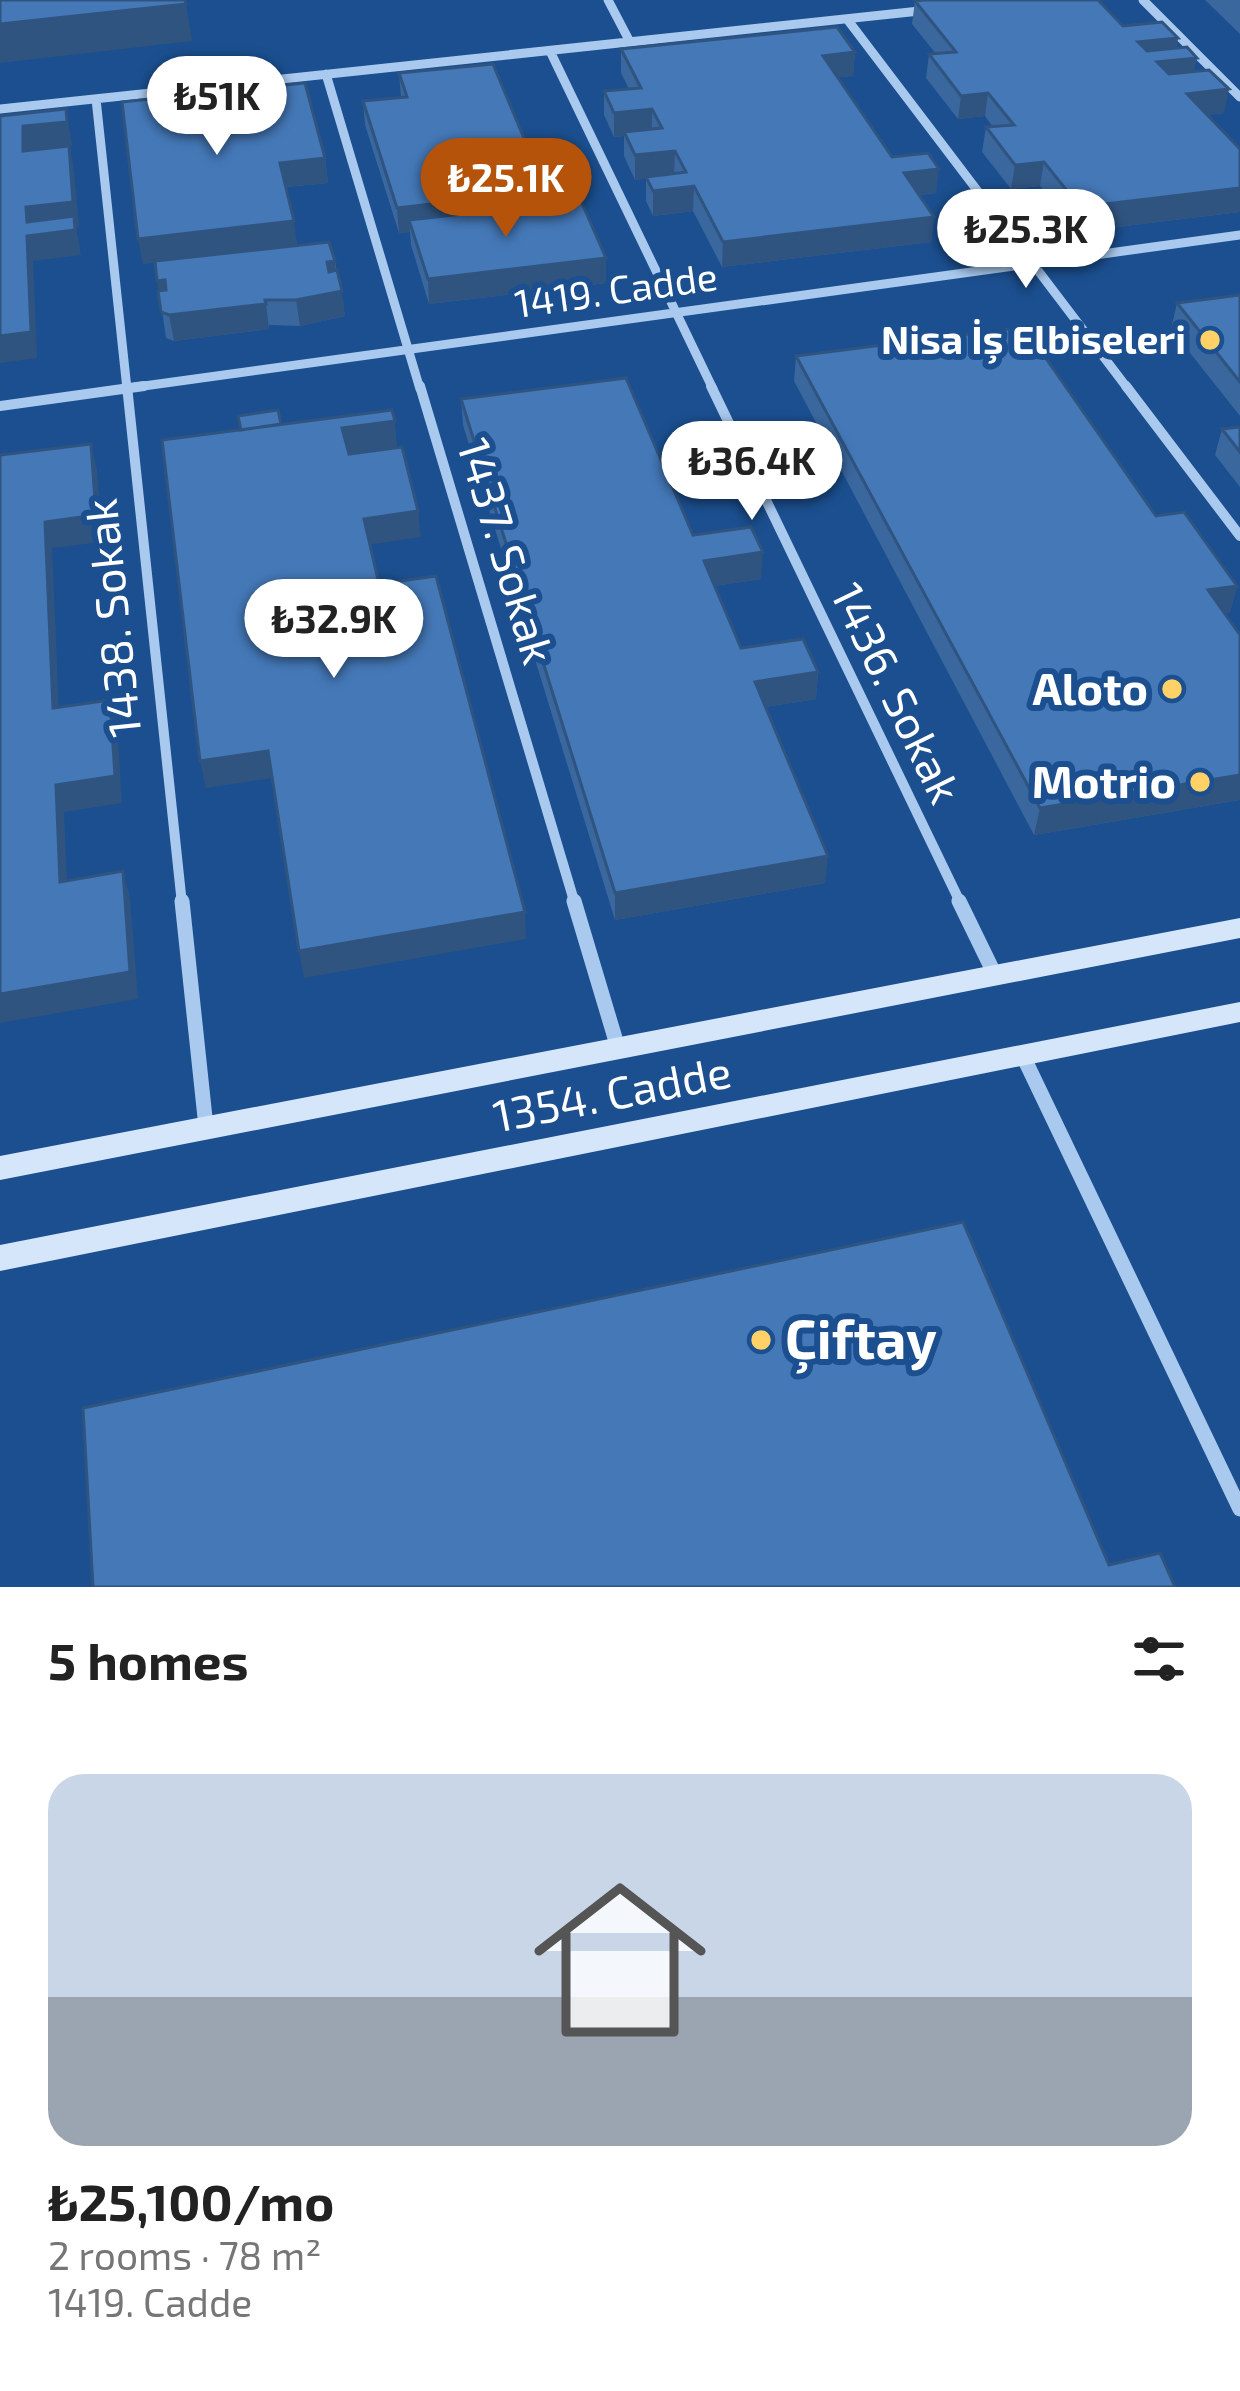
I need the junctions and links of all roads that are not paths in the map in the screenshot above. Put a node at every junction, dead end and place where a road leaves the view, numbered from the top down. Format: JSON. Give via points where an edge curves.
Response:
{"nodes":[{"id":1,"x":608,"y":0,"type":"edge"},
{"id":2,"x":1144,"y":0,"type":"edge"},
{"id":3,"x":934,"y":9,"type":"edge"},
{"id":4,"x":848,"y":19,"type":"junction"},
{"id":5,"x":629,"y":42,"type":"junction"},
{"id":6,"x":550,"y":50,"type":"junction"},
{"id":7,"x":326,"y":74,"type":"junction"},
{"id":8,"x":1240,"y":97,"type":"edge"},
{"id":9,"x":96,"y":99,"type":"junction"},
{"id":10,"x":0,"y":110,"type":"edge"},
{"id":11,"x":1240,"y":235,"type":"edge"},
{"id":12,"x":1033,"y":264,"type":"junction"},
{"id":13,"x":676,"y":313,"type":"junction"},
{"id":14,"x":408,"y":349,"type":"junction"},
{"id":15,"x":124,"y":388,"type":"junction"},
{"id":16,"x":0,"y":406,"type":"edge"},
{"id":17,"x":1240,"y":536,"type":"edge"},
{"id":18,"x":1240,"y":928,"type":"edge"},
{"id":19,"x":995,"y":975,"type":"junction"},
{"id":20,"x":1240,"y":1012,"type":"edge"},
{"id":21,"x":618,"y":1048,"type":"junction"},
{"id":22,"x":1023,"y":1056,"type":"junction"},
{"id":23,"x":206,"y":1127,"type":"junction"},
{"id":24,"x":0,"y":1168,"type":"edge"},
{"id":25,"x":0,"y":1258,"type":"edge"},
{"id":26,"x":1240,"y":1509,"type":"edge"}],
"edges":[{"from":1,"to":5,"type":"street"},
{"from":2,"to":8,"type":"street"},
{"from":3,"to":4,"type":"street"},
{"from":4,"to":5,"type":"street"},
{"from":4,"to":12,"type":"street"},
{"from":5,"to":6,"type":"street"},
{"from":6,"to":7,"type":"street"},
{"from":6,"to":13,"type":"street","name":"1436. Sokak"},
{"from":7,"to":9,"type":"street"},
{"from":7,"to":14,"type":"street","name":"1437. Sokak"},
{"from":9,"to":10,"type":"street"},
{"from":9,"to":15,"type":"street","name":"1438. Sokak"},
{"from":11,"to":12,"type":"street","name":"1419. Cadde"},
{"from":12,"to":13,"type":"street","name":"1419. Cadde"},
{"from":12,"to":17,"type":"street"},
{"from":13,"to":14,"type":"street","name":"1419. Cadde"},
{"from":13,"to":19,"type":"street","name":"1436. Sokak"},
{"from":14,"to":15,"type":"street","name":"1419. Cadde"},
{"from":14,"to":21,"type":"street","name":"1437. Sokak"},
{"from":15,"to":16,"type":"street","name":"1419. Cadde"},
{"from":15,"to":23,"type":"street","name":"1438. Sokak"},
{"from":18,"to":19,"type":"main road","name":"1354. Cadde"},
{"from":19,"to":21,"type":"main road","name":"1354. Cadde"},
{"from":20,"to":22,"type":"main road","name":"1354. Cadde"},
{"from":21,"to":23,"type":"main road","name":"1354. Cadde"},
{"from":22,"to":25,"type":"main road","name":"1354. Cadde"},
{"from":22,"to":26,"type":"street"},
{"from":23,"to":24,"type":"main road","name":"1354. Cadde"}]}
